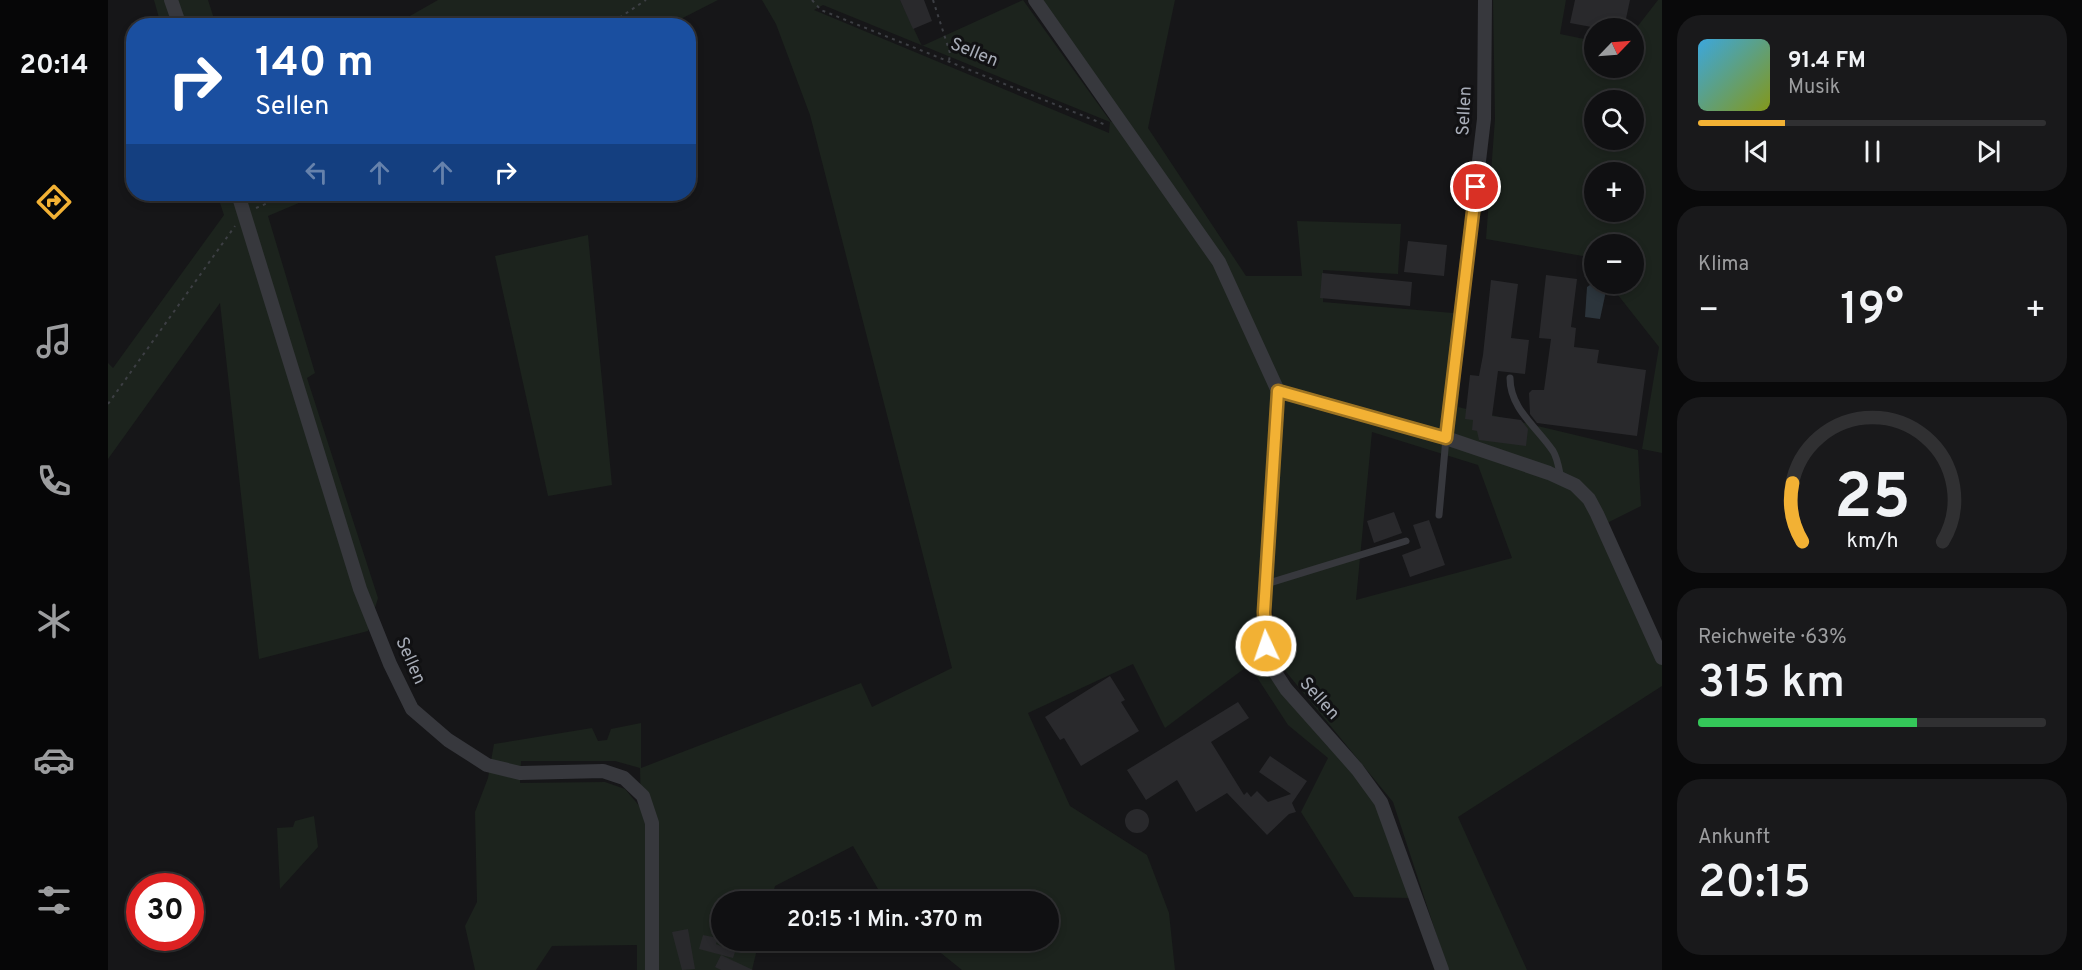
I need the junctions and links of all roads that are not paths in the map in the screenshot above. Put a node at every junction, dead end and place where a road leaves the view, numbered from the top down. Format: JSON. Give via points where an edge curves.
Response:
{"nodes":[{"id":1,"x":171,"y":0,"type":"edge"},
{"id":2,"x":1035,"y":0,"type":"edge"},
{"id":3,"x":1485,"y":0,"type":"edge"},
{"id":4,"x":177,"y":18,"type":"edge"},
{"id":5,"x":240,"y":201,"type":"edge"},
{"id":6,"x":1510,"y":378,"type":"dead end"},
{"id":7,"x":1278,"y":391,"type":"junction"},
{"id":8,"x":1446,"y":438,"type":"junction"},
{"id":9,"x":1561,"y":479,"type":"junction"},
{"id":10,"x":1439,"y":515,"type":"dead end"},
{"id":11,"x":1406,"y":541,"type":"dead end"},
{"id":12,"x":1266,"y":584,"type":"junction"},
{"id":13,"x":1662,"y":658,"type":"edge"},
{"id":14,"x":652,"y":970,"type":"edge"},
{"id":15,"x":1442,"y":970,"type":"edge"}],
"edges":[{"from":1,"to":4,"type":"street"},
{"from":2,"to":7,"type":"street","name":"Sellen","via":[[1219,262]]},
{"from":3,"to":8,"type":"street","name":"Sellen","via":[[1484,119]]},
{"from":5,"to":14,"type":"street","name":"Sellen","via":[[360,589],[412,709],[448,740],[487,765],[520,773],[603,771],[624,778],[643,796],[652,823]]},
{"from":6,"to":9,"type":"lane","via":[[1510,392],[1521,412],[1555,453]]},
{"from":7,"to":8,"type":"street"},
{"from":7,"to":12,"type":"street","name":"Sellen"},
{"from":8,"to":9,"type":"street"},
{"from":8,"to":10,"type":"lane"},
{"from":9,"to":13,"type":"street","via":[[1589,498]]},
{"from":11,"to":12,"type":"lane"},
{"from":12,"to":15,"type":"street","name":"Sellen","via":[[1264,635],[1272,669],[1382,802]]}]}
